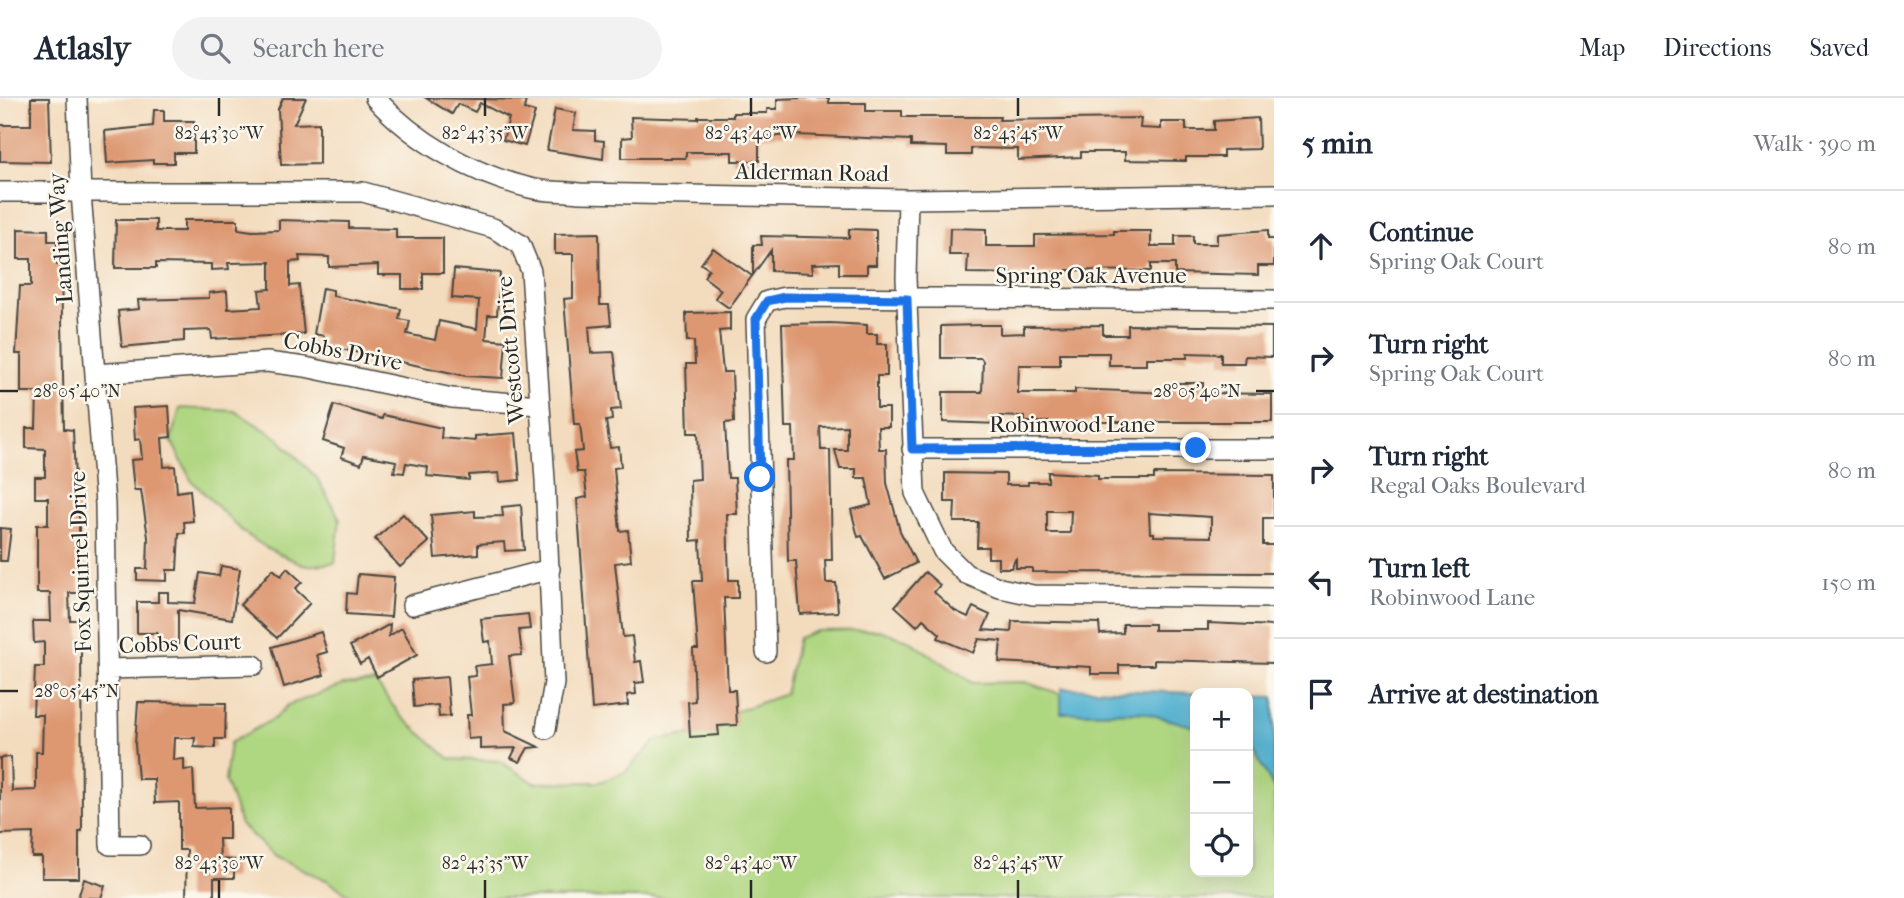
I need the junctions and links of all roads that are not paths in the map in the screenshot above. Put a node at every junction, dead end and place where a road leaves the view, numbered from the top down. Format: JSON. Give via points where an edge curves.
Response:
{"nodes":[{"id":1,"x":77,"y":98,"type":"edge"},
{"id":2,"x":375,"y":98,"type":"edge"},
{"id":3,"x":0,"y":192,"type":"edge"},
{"id":4,"x":81,"y":193,"type":"junction"},
{"id":5,"x":1274,"y":194,"type":"edge"},
{"id":6,"x":908,"y":199,"type":"junction"},
{"id":7,"x":907,"y":299,"type":"junction"},
{"id":8,"x":1274,"y":300,"type":"edge"},
{"id":9,"x":94,"y":374,"type":"junction"},
{"id":10,"x":539,"y":405,"type":"junction"},
{"id":11,"x":912,"y":449,"type":"junction"},
{"id":12,"x":1274,"y":449,"type":"edge"},
{"id":13,"x":550,"y":569,"type":"junction"},
{"id":14,"x":1274,"y":598,"type":"edge"},
{"id":15,"x":412,"y":605,"type":"dead end"},
{"id":16,"x":766,"y":652,"type":"dead end"},
{"id":17,"x":254,"y":666,"type":"dead end"},
{"id":18,"x":108,"y":669,"type":"junction"},
{"id":19,"x":546,"y":729,"type":"dead end"},
{"id":20,"x":140,"y":845,"type":"dead end"}],
"edges":[{"from":1,"to":4,"type":"street","name":"Landing Way"},
{"from":2,"to":6,"type":"street","name":"Alderman Road","via":[[431,147],[480,171],[531,188],[579,193]]},
{"from":3,"to":4,"type":"street","name":"Westcott Drive"},
{"from":4,"to":9,"type":"street","name":"Landing Way"},
{"from":4,"to":10,"type":"street","name":"Westcott Drive","via":[[363,192],[493,228],[520,244],[531,271]]},
{"from":5,"to":6,"type":"street","name":"Alderman Road"},
{"from":6,"to":7,"type":"street"},
{"from":7,"to":8,"type":"street","name":"Spring Oak Avenue"},
{"from":7,"to":11,"type":"street"},
{"from":7,"to":16,"type":"street","name":"Spring Oak Avenue","via":[[785,297],[767,301],[756,319]]},
{"from":9,"to":10,"type":"street","name":"Cobbs Drive","via":[[268,362],[452,398]]},
{"from":9,"to":18,"type":"street","name":"Fox Squirrel Drive","via":[[105,504]]},
{"from":10,"to":13,"type":"street","name":"Westcott Drive"},
{"from":11,"to":12,"type":"street","name":"Robinwood Lane"},
{"from":11,"to":14,"type":"street","via":[[915,492],[943,551],[966,574],[1000,588],[1032,595]]},
{"from":13,"to":15,"type":"street"},
{"from":13,"to":19,"type":"street","name":"Westcott Drive","via":[[554,682]]},
{"from":17,"to":18,"type":"street","name":"Cobbs Court"},
{"from":18,"to":20,"type":"street","name":"Fox Squirrel Drive","via":[[110,845]]}]}
